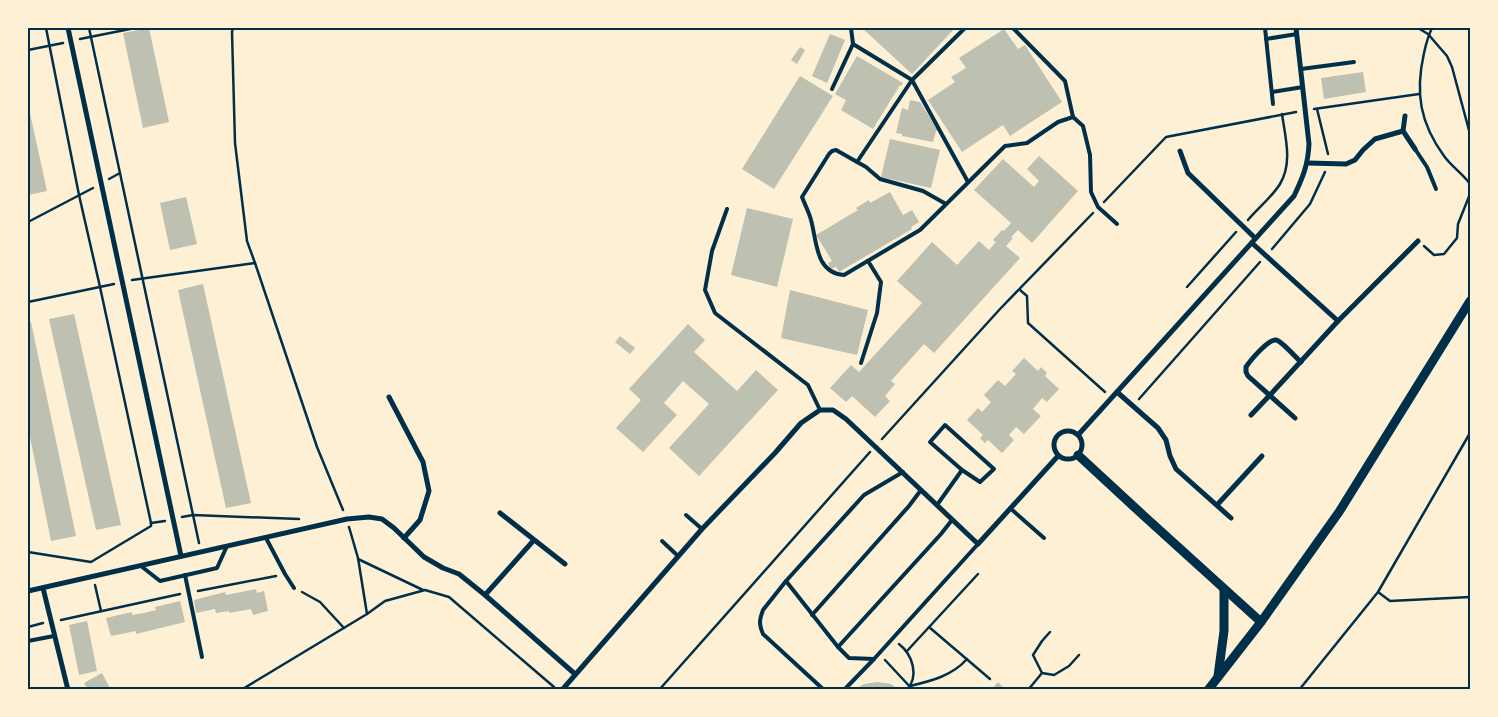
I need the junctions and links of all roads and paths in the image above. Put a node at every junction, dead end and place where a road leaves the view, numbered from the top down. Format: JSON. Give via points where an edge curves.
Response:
{"nodes":[{"id":1,"x":46,"y":28,"type":"edge"},
{"id":2,"x":68,"y":28,"type":"edge"},
{"id":3,"x":89,"y":28,"type":"edge"},
{"id":4,"x":233,"y":28,"type":"edge"},
{"id":5,"x":851,"y":28,"type":"edge"},
{"id":6,"x":965,"y":28,"type":"edge"},
{"id":7,"x":1012,"y":28,"type":"edge"},
{"id":8,"x":1265,"y":28,"type":"edge"},
{"id":9,"x":1296,"y":28,"type":"edge"},
{"id":10,"x":1418,"y":28,"type":"edge"},
{"id":11,"x":1432,"y":28,"type":"edge"},
{"id":12,"x":1297,"y":34,"type":"junction"},
{"id":13,"x":1428,"y":34,"type":"junction"},
{"id":14,"x":1266,"y":39,"type":"junction"},
{"id":15,"x":854,"y":44,"type":"junction"},
{"id":16,"x":1354,"y":62,"type":"dead end"},
{"id":17,"x":1301,"y":69,"type":"junction"},
{"id":18,"x":912,"y":80,"type":"junction"},
{"id":19,"x":1303,"y":87,"type":"junction"},
{"id":20,"x":832,"y":89,"type":"dead end"},
{"id":21,"x":1272,"y":92,"type":"junction"},
{"id":22,"x":1419,"y":94,"type":"junction"},
{"id":23,"x":1273,"y":104,"type":"dead end"},
{"id":24,"x":1304,"y":110,"type":"junction"},
{"id":25,"x":1282,"y":114,"type":"junction"},
{"id":26,"x":1405,"y":116,"type":"dead end"},
{"id":27,"x":1073,"y":117,"type":"junction"},
{"id":28,"x":1403,"y":131,"type":"junction"},
{"id":29,"x":1470,"y":134,"type":"edge"},
{"id":30,"x":1415,"y":149,"type":"joint"},
{"id":31,"x":1180,"y":151,"type":"dead end"},
{"id":32,"x":857,"y":162,"type":"junction"},
{"id":33,"x":1308,"y":163,"type":"junction"},
{"id":34,"x":120,"y":173,"type":"junction"},
{"id":35,"x":968,"y":182,"type":"junction"},
{"id":36,"x":102,"y":183,"type":"junction"},
{"id":37,"x":1470,"y":184,"type":"edge"},
{"id":38,"x":1436,"y":189,"type":"dead end"},
{"id":39,"x":1470,"y":194,"type":"edge"},
{"id":40,"x":79,"y":195,"type":"junction"},
{"id":41,"x":946,"y":204,"type":"junction"},
{"id":42,"x":1098,"y":207,"type":"junction"},
{"id":43,"x":727,"y":210,"type":"dead end"},
{"id":44,"x":28,"y":222,"type":"edge"},
{"id":45,"x":1117,"y":224,"type":"dead end"},
{"id":46,"x":1242,"y":226,"type":"junction"},
{"id":47,"x":1253,"y":241,"type":"junction"},
{"id":48,"x":1418,"y":241,"type":"joint"},
{"id":49,"x":868,"y":261,"type":"junction"},
{"id":50,"x":255,"y":263,"type":"junction"},
{"id":51,"x":143,"y":278,"type":"junction"},
{"id":52,"x":122,"y":282,"type":"junction"},
{"id":53,"x":100,"y":287,"type":"junction"},
{"id":54,"x":1188,"y":287,"type":"dead end"},
{"id":55,"x":1020,"y":289,"type":"junction"},
{"id":56,"x":1470,"y":301,"type":"edge"},
{"id":57,"x":28,"y":302,"type":"edge"},
{"id":58,"x":1338,"y":321,"type":"junction"},
{"id":59,"x":1301,"y":362,"type":"junction"},
{"id":60,"x":861,"y":363,"type":"dead end"},
{"id":61,"x":1117,"y":392,"type":"junction"},
{"id":62,"x":1270,"y":395,"type":"junction"},
{"id":63,"x":389,"y":397,"type":"dead end"},
{"id":64,"x":1112,"y":398,"type":"junction"},
{"id":65,"x":820,"y":410,"type":"junction"},
{"id":66,"x":1251,"y":415,"type":"dead end"},
{"id":67,"x":1295,"y":418,"type":"dead end"},
{"id":68,"x":1470,"y":433,"type":"edge"},
{"id":69,"x":1078,"y":435,"type":"junction"},
{"id":70,"x":875,"y":446,"type":"junction"},
{"id":71,"x":1078,"y":455,"type":"junction"},
{"id":72,"x":1058,"y":456,"type":"junction"},
{"id":73,"x":1262,"y":456,"type":"dead end"},
{"id":74,"x":962,"y":470,"type":"junction"},
{"id":75,"x":903,"y":472,"type":"junction"},
{"id":76,"x":921,"y":490,"type":"junction"},
{"id":77,"x":937,"y":505,"type":"junction"},
{"id":78,"x":1217,"y":505,"type":"junction"},
{"id":79,"x":1010,"y":508,"type":"junction"},
{"id":80,"x":500,"y":513,"type":"dead end"},
{"id":81,"x":193,"y":515,"type":"junction"},
{"id":82,"x":686,"y":515,"type":"dead end"},
{"id":83,"x":1231,"y":518,"type":"dead end"},
{"id":84,"x":346,"y":519,"type":"junction"},
{"id":85,"x":172,"y":520,"type":"junction"},
{"id":86,"x":305,"y":520,"type":"dead end"},
{"id":87,"x":952,"y":520,"type":"junction"},
{"id":88,"x":151,"y":524,"type":"junction"},
{"id":89,"x":702,"y":529,"type":"junction"},
{"id":90,"x":266,"y":538,"type":"junction"},
{"id":91,"x":404,"y":538,"type":"junction"},
{"id":92,"x":1044,"y":538,"type":"dead end"},
{"id":93,"x":534,"y":540,"type":"junction"},
{"id":94,"x":662,"y":541,"type":"dead end"},
{"id":95,"x":978,"y":544,"type":"junction"},
{"id":96,"x":227,"y":546,"type":"junction"},
{"id":97,"x":28,"y":552,"type":"edge"},
{"id":98,"x":201,"y":552,"type":"junction"},
{"id":99,"x":181,"y":556,"type":"junction"},
{"id":100,"x":678,"y":556,"type":"junction"},
{"id":101,"x":358,"y":558,"type":"junction"},
{"id":102,"x":565,"y":564,"type":"dead end"},
{"id":103,"x":140,"y":566,"type":"junction"},
{"id":104,"x":284,"y":574,"type":"junction"},
{"id":105,"x":978,"y":574,"type":"dead end"},
{"id":106,"x":185,"y":575,"type":"junction"},
{"id":107,"x":786,"y":581,"type":"junction"},
{"id":108,"x":43,"y":588,"type":"junction"},
{"id":109,"x":294,"y":588,"type":"joint"},
{"id":110,"x":1224,"y":589,"type":"junction"},
{"id":111,"x":425,"y":590,"type":"junction"},
{"id":112,"x":28,"y":591,"type":"edge"},
{"id":113,"x":1378,"y":592,"type":"junction"},
{"id":114,"x":188,"y":593,"type":"junction"},
{"id":115,"x":485,"y":595,"type":"junction"},
{"id":116,"x":1470,"y":597,"type":"edge"},
{"id":117,"x":367,"y":614,"type":"junction"},
{"id":118,"x":812,"y":615,"type":"junction"},
{"id":119,"x":51,"y":622,"type":"junction"},
{"id":120,"x":1261,"y":622,"type":"junction"},
{"id":121,"x":28,"y":626,"type":"edge"},
{"id":122,"x":929,"y":627,"type":"junction"},
{"id":123,"x":344,"y":628,"type":"junction"},
{"id":124,"x":1050,"y":632,"type":"dead end"},
{"id":125,"x":54,"y":636,"type":"junction"},
{"id":126,"x":892,"y":638,"type":"junction"},
{"id":127,"x":28,"y":641,"type":"edge"},
{"id":128,"x":838,"y":647,"type":"junction"},
{"id":129,"x":906,"y":651,"type":"junction"},
{"id":130,"x":878,"y":654,"type":"junction"},
{"id":131,"x":1079,"y":655,"type":"dead end"},
{"id":132,"x":202,"y":657,"type":"dead end"},
{"id":133,"x":874,"y":659,"type":"junction"},
{"id":134,"x":967,"y":659,"type":"junction"},
{"id":135,"x":1042,"y":673,"type":"junction"},
{"id":136,"x":575,"y":674,"type":"junction"},
{"id":137,"x":1218,"y":677,"type":"junction"},
{"id":138,"x":990,"y":679,"type":"dead end"},
{"id":139,"x":910,"y":686,"type":"junction"},
{"id":140,"x":68,"y":690,"type":"edge"},
{"id":141,"x":241,"y":690,"type":"edge"},
{"id":142,"x":557,"y":690,"type":"edge"},
{"id":143,"x":562,"y":690,"type":"edge"},
{"id":144,"x":659,"y":690,"type":"edge"},
{"id":145,"x":824,"y":690,"type":"edge"},
{"id":146,"x":844,"y":690,"type":"edge"},
{"id":147,"x":906,"y":690,"type":"edge"},
{"id":148,"x":913,"y":690,"type":"edge"},
{"id":149,"x":1028,"y":690,"type":"edge"},
{"id":150,"x":1208,"y":690,"type":"edge"},
{"id":151,"x":1299,"y":690,"type":"edge"}],
"edges":[{"from":1,"to":40,"type":"path"},
{"from":2,"to":36,"type":"street"},
{"from":3,"to":34,"type":"path"},
{"from":4,"to":50,"type":"path","via":[[235,143],[247,241]]},
{"from":5,"to":15,"type":"lane"},
{"from":6,"to":18,"type":"lane"},
{"from":7,"to":27,"type":"lane","via":[[1065,81]]},
{"from":8,"to":14,"type":"lane"},
{"from":9,"to":12,"type":"street"},
{"from":10,"to":13,"type":"path"},
{"from":11,"to":13,"type":"path"},
{"from":12,"to":14,"type":"lane"},
{"from":12,"to":17,"type":"street"},
{"from":13,"to":22,"type":"path"},
{"from":13,"to":29,"type":"path","via":[[1443,49],[1452,67]]},
{"from":14,"to":21,"type":"lane"},
{"from":15,"to":18,"type":"lane"},
{"from":15,"to":20,"type":"lane"},
{"from":16,"to":17,"type":"lane"},
{"from":17,"to":19,"type":"street"},
{"from":18,"to":32,"type":"lane"},
{"from":18,"to":35,"type":"lane"},
{"from":19,"to":21,"type":"lane"},
{"from":19,"to":24,"type":"street"},
{"from":21,"to":23,"type":"lane"},
{"from":22,"to":24,"type":"path"},
{"from":22,"to":37,"type":"path","via":[[1422,112],[1436,144]]},
{"from":24,"to":25,"type":"path"},
{"from":24,"to":33,"type":"street"},
{"from":25,"to":42,"type":"path","via":[[1166,137]]},
{"from":25,"to":46,"type":"path","via":[[1286,170],[1280,184]]},
{"from":26,"to":28,"type":"street"},
{"from":27,"to":35,"type":"lane","via":[[1058,122],[1027,143],[1005,146]]},
{"from":27,"to":42,"type":"lane","via":[[1083,126],[1090,155],[1090,192]]},
{"from":28,"to":30,"type":"street"},
{"from":28,"to":33,"type":"street","via":[[1375,139],[1355,160],[1346,164]]},
{"from":30,"to":38,"type":"lane"},
{"from":31,"to":46,"type":"street","via":[[1188,173]]},
{"from":32,"to":41,"type":"lane","via":[[880,179],[923,192]]},
{"from":32,"to":49,"type":"lane","via":[[841,151],[832,151],[802,197],[824,266],[844,275]]},
{"from":33,"to":47,"type":"street","via":[[1294,196]]},
{"from":34,"to":36,"type":"path"},
{"from":34,"to":51,"type":"path"},
{"from":35,"to":41,"type":"lane"},
{"from":36,"to":40,"type":"path"},
{"from":36,"to":52,"type":"street"},
{"from":39,"to":48,"type":"path","via":[[1458,224],[1457,238],[1444,254],[1434,255]]},
{"from":40,"to":44,"type":"path"},
{"from":40,"to":53,"type":"path"},
{"from":41,"to":49,"type":"lane","via":[[920,230]]},
{"from":42,"to":45,"type":"lane"},
{"from":42,"to":55,"type":"path"},
{"from":43,"to":65,"type":"lane","via":[[712,251],[705,290],[715,312],[808,385]]},
{"from":46,"to":47,"type":"street"},
{"from":46,"to":54,"type":"path"},
{"from":47,"to":58,"type":"street"},
{"from":47,"to":61,"type":"street"},
{"from":48,"to":58,"type":"street"},
{"from":49,"to":60,"type":"lane","via":[[882,282],[878,313]]},
{"from":50,"to":51,"type":"path"},
{"from":50,"to":84,"type":"path","via":[[317,447]]},
{"from":51,"to":52,"type":"path"},
{"from":51,"to":81,"type":"path"},
{"from":52,"to":53,"type":"path"},
{"from":52,"to":85,"type":"street"},
{"from":53,"to":57,"type":"path"},
{"from":53,"to":88,"type":"path"},
{"from":55,"to":64,"type":"path","via":[[1027,296],[1028,323]]},
{"from":55,"to":70,"type":"path"},
{"from":56,"to":120,"type":"street","via":[[1339,512]]},
{"from":58,"to":59,"type":"street"},
{"from":59,"to":62,"type":"street"},
{"from":59,"to":62,"type":"street","via":[[1277,340],[1272,340],[1247,364],[1248,376]]},
{"from":61,"to":64,"type":"street"},
{"from":61,"to":78,"type":"street","via":[[1158,428],[1166,440],[1176,470]]},
{"from":62,"to":66,"type":"street"},
{"from":62,"to":67,"type":"street"},
{"from":63,"to":91,"type":"street","via":[[423,462],[429,491],[420,520]]},
{"from":64,"to":69,"type":"street"},
{"from":65,"to":70,"type":"street","via":[[833,410]]},
{"from":65,"to":89,"type":"street","via":[[801,423]]},
{"from":68,"to":113,"type":"path"},
{"from":69,"to":71,"type":"street","via":[[1081,442]]},
{"from":69,"to":72,"type":"street","via":[[1064,432],[1057,436],[1054,450]]},
{"from":70,"to":75,"type":"street"},
{"from":70,"to":144,"type":"path"},
{"from":71,"to":72,"type":"street","via":[[1072,459]]},
{"from":71,"to":110,"type":"street"},
{"from":72,"to":79,"type":"street"},
{"from":73,"to":78,"type":"street"},
{"from":74,"to":74,"type":"lane","via":[[930,442],[945,425],[994,469],[980,482]]},
{"from":74,"to":77,"type":"lane"},
{"from":75,"to":76,"type":"street"},
{"from":75,"to":107,"type":"lane","via":[[864,495]]},
{"from":76,"to":77,"type":"street"},
{"from":76,"to":118,"type":"lane"},
{"from":77,"to":87,"type":"street"},
{"from":78,"to":83,"type":"street"},
{"from":79,"to":92,"type":"lane"},
{"from":79,"to":95,"type":"street"},
{"from":80,"to":93,"type":"street"},
{"from":81,"to":85,"type":"path"},
{"from":81,"to":86,"type":"path"},
{"from":81,"to":98,"type":"path"},
{"from":82,"to":89,"type":"lane"},
{"from":84,"to":90,"type":"street"},
{"from":84,"to":91,"type":"street","via":[[382,519]]},
{"from":84,"to":101,"type":"path"},
{"from":85,"to":88,"type":"path"},
{"from":85,"to":99,"type":"street"},
{"from":87,"to":95,"type":"street"},
{"from":87,"to":128,"type":"lane"},
{"from":88,"to":97,"type":"path","via":[[91,562]]},
{"from":89,"to":100,"type":"street"},
{"from":90,"to":96,"type":"street"},
{"from":90,"to":104,"type":"lane"},
{"from":91,"to":115,"type":"street","via":[[424,557],[458,574]]},
{"from":93,"to":102,"type":"street"},
{"from":93,"to":115,"type":"street"},
{"from":94,"to":100,"type":"lane"},
{"from":95,"to":126,"type":"lane"},
{"from":96,"to":98,"type":"street"},
{"from":96,"to":106,"type":"lane","via":[[217,568]]},
{"from":98,"to":99,"type":"street"},
{"from":99,"to":103,"type":"street"},
{"from":100,"to":136,"type":"street"},
{"from":101,"to":111,"type":"path"},
{"from":101,"to":117,"type":"path"},
{"from":103,"to":106,"type":"lane","via":[[160,581]]},
{"from":103,"to":108,"type":"street"},
{"from":104,"to":109,"type":"lane"},
{"from":104,"to":114,"type":"path"},
{"from":105,"to":122,"type":"path"},
{"from":106,"to":114,"type":"lane"},
{"from":107,"to":118,"type":"lane"},
{"from":107,"to":145,"type":"lane","via":[[763,610],[759,624],[763,634]]},
{"from":108,"to":112,"type":"street"},
{"from":108,"to":119,"type":"street"},
{"from":109,"to":123,"type":"path","via":[[320,602]]},
{"from":110,"to":120,"type":"street"},
{"from":110,"to":137,"type":"street","via":[[1224,631]]},
{"from":111,"to":117,"type":"path","via":[[386,602]]},
{"from":111,"to":142,"type":"path","via":[[449,597]]},
{"from":113,"to":116,"type":"path","via":[[1390,601]]},
{"from":113,"to":151,"type":"path"},
{"from":114,"to":119,"type":"path"},
{"from":114,"to":132,"type":"lane"},
{"from":115,"to":136,"type":"street"},
{"from":117,"to":123,"type":"path"},
{"from":118,"to":128,"type":"lane"},
{"from":119,"to":121,"type":"path"},
{"from":119,"to":125,"type":"street"},
{"from":120,"to":137,"type":"street"},
{"from":122,"to":129,"type":"path"},
{"from":122,"to":134,"type":"path"},
{"from":123,"to":141,"type":"path"},
{"from":124,"to":135,"type":"path","via":[[1033,655]]},
{"from":125,"to":127,"type":"lane"},
{"from":125,"to":140,"type":"street"},
{"from":126,"to":129,"type":"path"},
{"from":126,"to":130,"type":"lane"},
{"from":128,"to":133,"type":"lane","via":[[849,658]]},
{"from":129,"to":139,"type":"path","via":[[914,667]]},
{"from":130,"to":133,"type":"lane"},
{"from":130,"to":139,"type":"path"},
{"from":131,"to":135,"type":"path","via":[[1054,675]]},
{"from":133,"to":146,"type":"lane"},
{"from":134,"to":138,"type":"path"},
{"from":134,"to":139,"type":"path","via":[[940,678]]},
{"from":135,"to":149,"type":"path"},
{"from":136,"to":143,"type":"street"},
{"from":137,"to":150,"type":"street"},
{"from":139,"to":147,"type":"path"},
{"from":139,"to":148,"type":"path"}]}
